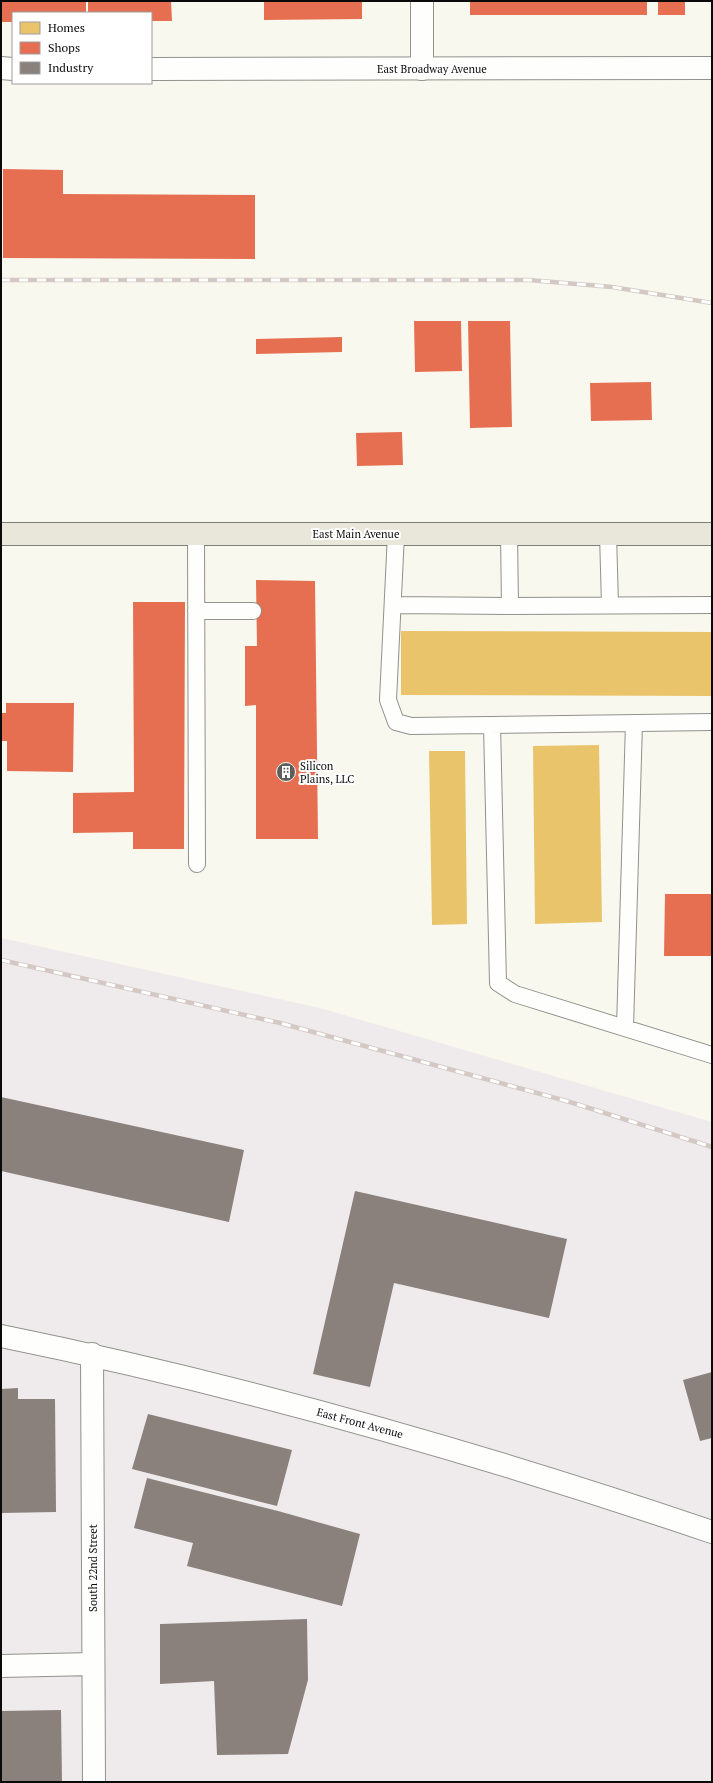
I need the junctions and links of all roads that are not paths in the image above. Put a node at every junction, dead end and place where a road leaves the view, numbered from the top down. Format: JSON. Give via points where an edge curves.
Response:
{"nodes":[{"id":1,"x":422,"y":1,"type":"edge"},
{"id":2,"x":712,"y":67,"type":"edge"},
{"id":3,"x":1,"y":68,"type":"edge"},
{"id":4,"x":12,"y":68,"type":"edge"},
{"id":5,"x":152,"y":69,"type":"edge"},
{"id":6,"x":422,"y":69,"type":"junction"},
{"id":7,"x":1,"y":534,"type":"edge"},
{"id":8,"x":196,"y":534,"type":"junction"},
{"id":9,"x":396,"y":534,"type":"junction"},
{"id":10,"x":509,"y":534,"type":"junction"},
{"id":11,"x":608,"y":534,"type":"junction"},
{"id":12,"x":712,"y":534,"type":"edge"},
{"id":13,"x":610,"y":605,"type":"junction"},
{"id":14,"x":712,"y":605,"type":"edge"},
{"id":15,"x":393,"y":606,"type":"junction"},
{"id":16,"x":510,"y":606,"type":"junction"},
{"id":17,"x":196,"y":611,"type":"junction"},
{"id":18,"x":253,"y":611,"type":"dead end"},
{"id":19,"x":712,"y":722,"type":"edge"},
{"id":20,"x":634,"y":723,"type":"junction"},
{"id":21,"x":492,"y":725,"type":"junction"},
{"id":22,"x":197,"y":864,"type":"dead end"},
{"id":23,"x":625,"y":1028,"type":"junction"},
{"id":24,"x":712,"y":1055,"type":"edge"},
{"id":25,"x":1,"y":1336,"type":"edge"},
{"id":26,"x":92,"y":1354,"type":"junction"},
{"id":27,"x":712,"y":1532,"type":"edge"},
{"id":28,"x":93,"y":1664,"type":"junction"},
{"id":29,"x":1,"y":1666,"type":"edge"},
{"id":30,"x":94,"y":1782,"type":"edge"}],
"edges":[{"from":1,"to":6,"type":"street"},
{"from":2,"to":6,"type":"street","name":"East Broadway Avenue"},
{"from":3,"to":4,"type":"street"},
{"from":5,"to":6,"type":"street","name":"East Broadway Avenue"},
{"from":7,"to":8,"type":"main road","name":"East Main Avenue"},
{"from":8,"to":9,"type":"main road","name":"East Main Avenue"},
{"from":8,"to":17,"type":"lane"},
{"from":9,"to":10,"type":"main road","name":"East Main Avenue"},
{"from":9,"to":15,"type":"lane"},
{"from":10,"to":11,"type":"main road","name":"East Main Avenue"},
{"from":10,"to":16,"type":"lane"},
{"from":11,"to":12,"type":"main road","name":"East Main Avenue"},
{"from":11,"to":13,"type":"lane"},
{"from":13,"to":14,"type":"lane"},
{"from":13,"to":16,"type":"lane"},
{"from":15,"to":16,"type":"lane"},
{"from":15,"to":21,"type":"lane","via":[[388,700],[396,722],[411,726]]},
{"from":17,"to":18,"type":"lane"},
{"from":17,"to":22,"type":"lane"},
{"from":19,"to":20,"type":"lane"},
{"from":20,"to":21,"type":"lane"},
{"from":20,"to":23,"type":"lane"},
{"from":21,"to":23,"type":"lane","via":[[498,983],[515,994]]},
{"from":23,"to":24,"type":"lane"},
{"from":25,"to":26,"type":"street","name":"East Front Avenue"},
{"from":26,"to":27,"type":"street","name":"East Front Avenue","via":[[296,1405],[442,1446],[588,1490]]},
{"from":26,"to":28,"type":"street","name":"South 22nd Street"},
{"from":28,"to":29,"type":"street"},
{"from":28,"to":30,"type":"street","name":"South 22nd Street"}]}
